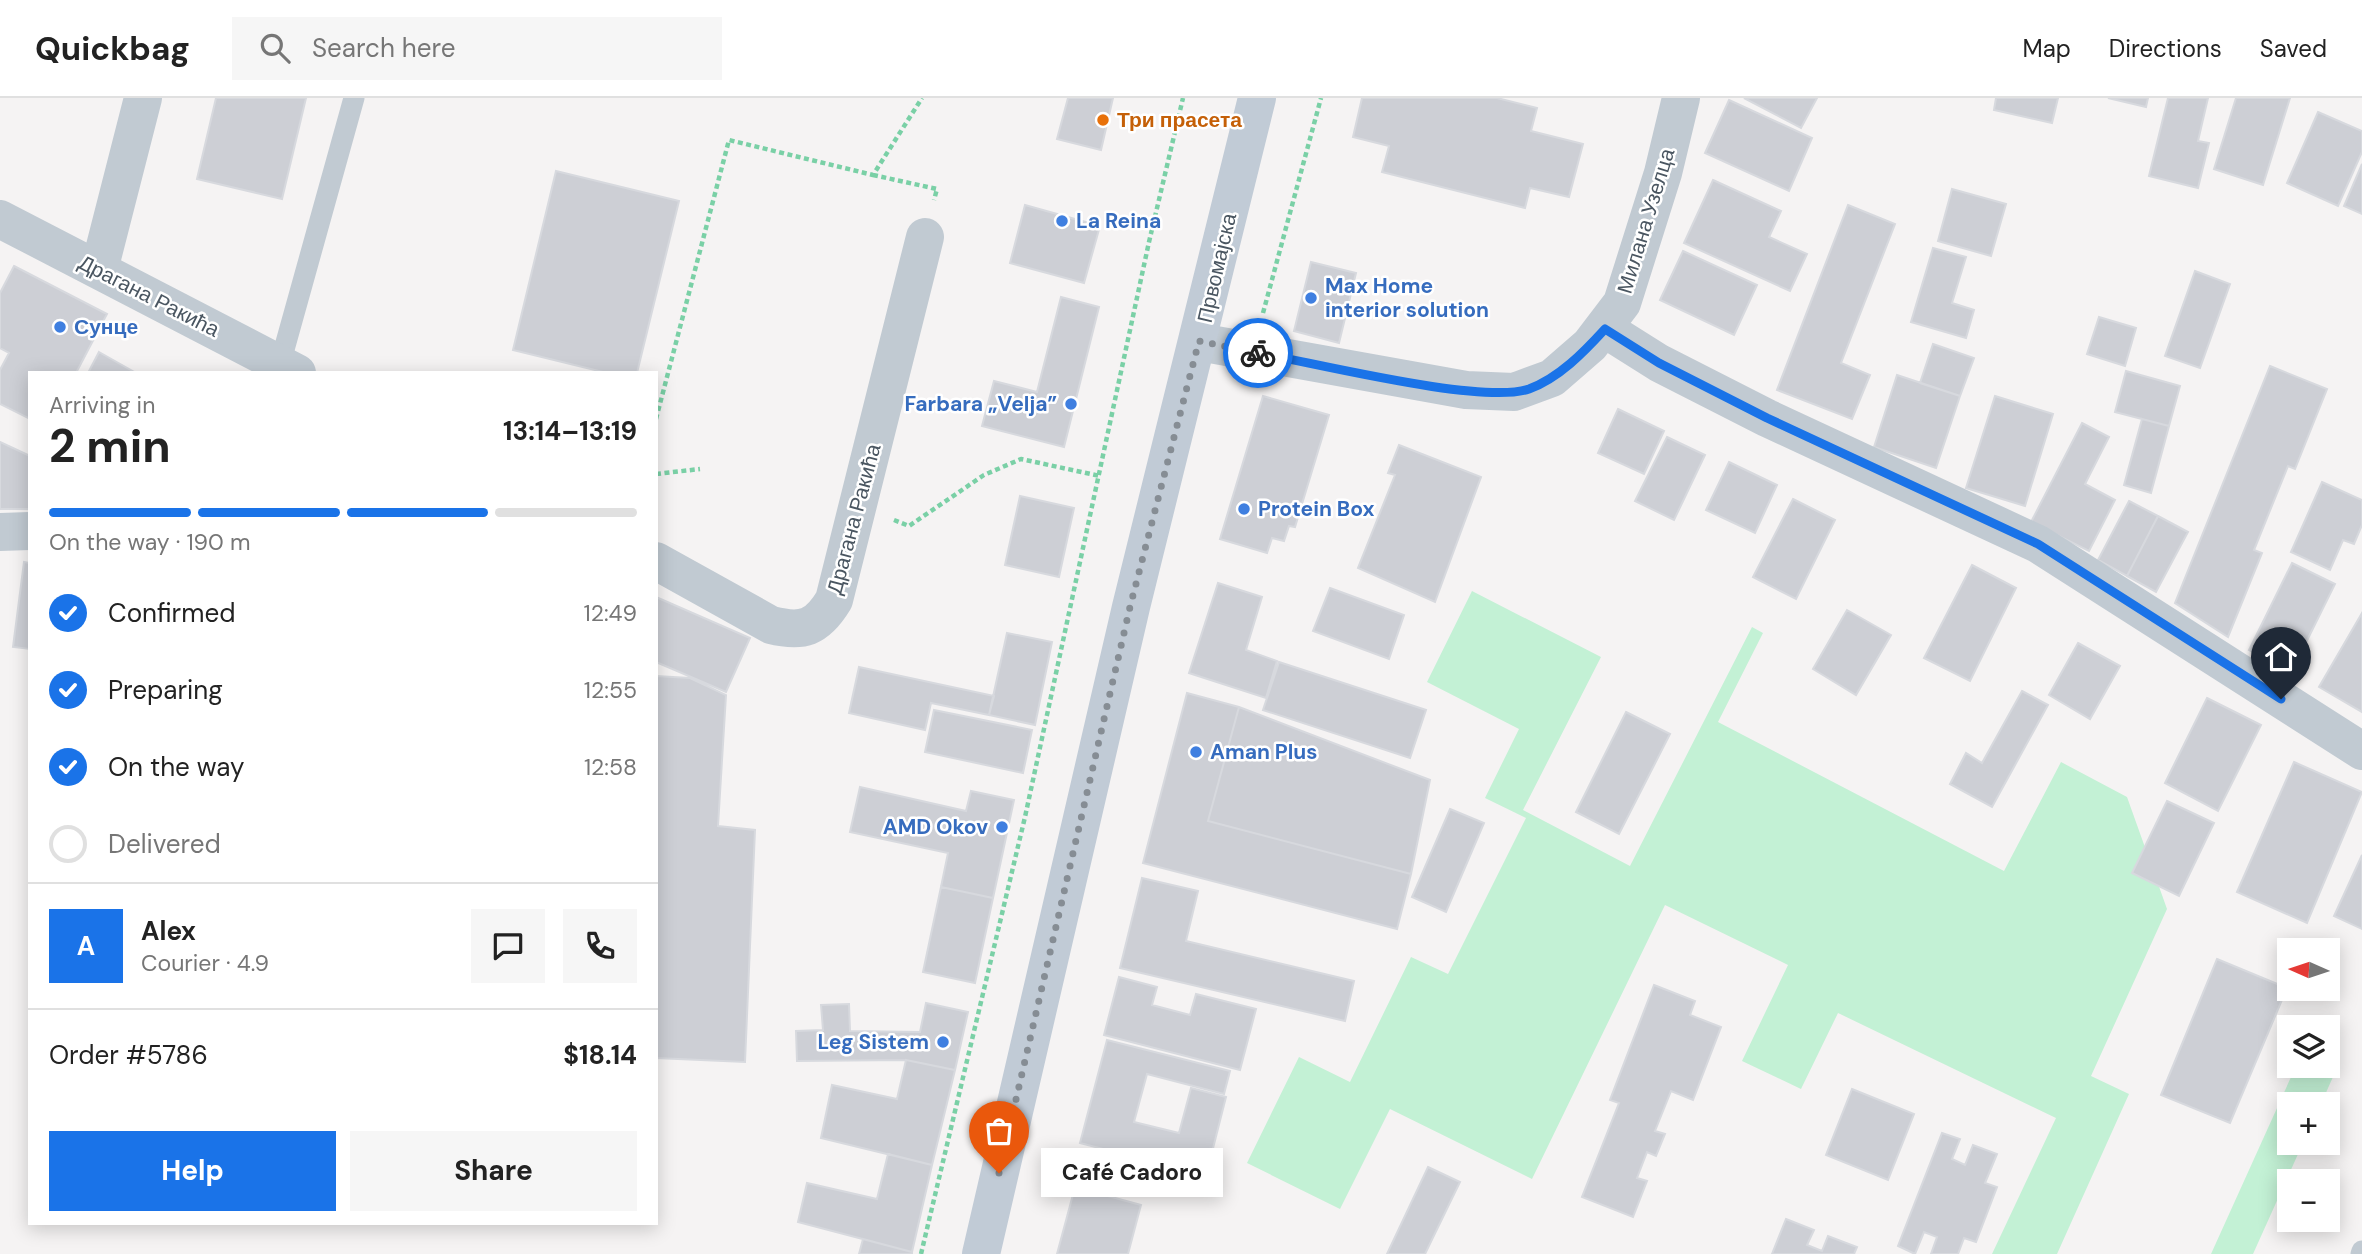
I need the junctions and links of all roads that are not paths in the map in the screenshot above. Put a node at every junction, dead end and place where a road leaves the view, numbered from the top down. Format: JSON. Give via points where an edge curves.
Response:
{"nodes":[{"id":1,"x":143,"y":98,"type":"edge"},
{"id":2,"x":354,"y":98,"type":"edge"},
{"id":3,"x":1257,"y":98,"type":"edge"},
{"id":4,"x":1681,"y":98,"type":"edge"},
{"id":5,"x":0,"y":219,"type":"edge"},
{"id":6,"x":925,"y":237,"type":"dead end"},
{"id":7,"x":99,"y":270,"type":"junction"},
{"id":8,"x":1605,"y":329,"type":"junction"},
{"id":9,"x":1199,"y":341,"type":"junction"},
{"id":10,"x":289,"y":368,"type":"edge"},
{"id":11,"x":28,"y":531,"type":"edge"},
{"id":12,"x":0,"y":532,"type":"edge"},
{"id":13,"x":658,"y":562,"type":"edge"},
{"id":14,"x":2362,"y":751,"type":"edge"},
{"id":15,"x":981,"y":1254,"type":"edge"}],
"edges":[{"from":1,"to":7,"type":"street"},
{"from":2,"to":10,"type":"lane"},
{"from":3,"to":9,"type":"main road","name":"Првомајска"},
{"from":4,"to":8,"type":"street","name":"Милана Узелца","via":[[1632,280]]},
{"from":5,"to":7,"type":"street","name":"Драгана Ракића"},
{"from":6,"to":13,"type":"street","name":"Драгана Ракића","via":[[834,600],[823,619],[790,630],[771,625]]},
{"from":7,"to":10,"type":"street","name":"Драгана Ракића"},
{"from":8,"to":9,"type":"street","name":"Милана Узелца","via":[[1552,378],[1514,392],[1466,390]]},
{"from":8,"to":14,"type":"street","via":[[1659,363],[1755,412],[2038,544]]},
{"from":9,"to":15,"type":"main road","name":"Првомајска","via":[[1130,607]]},
{"from":11,"to":12,"type":"street"}]}
